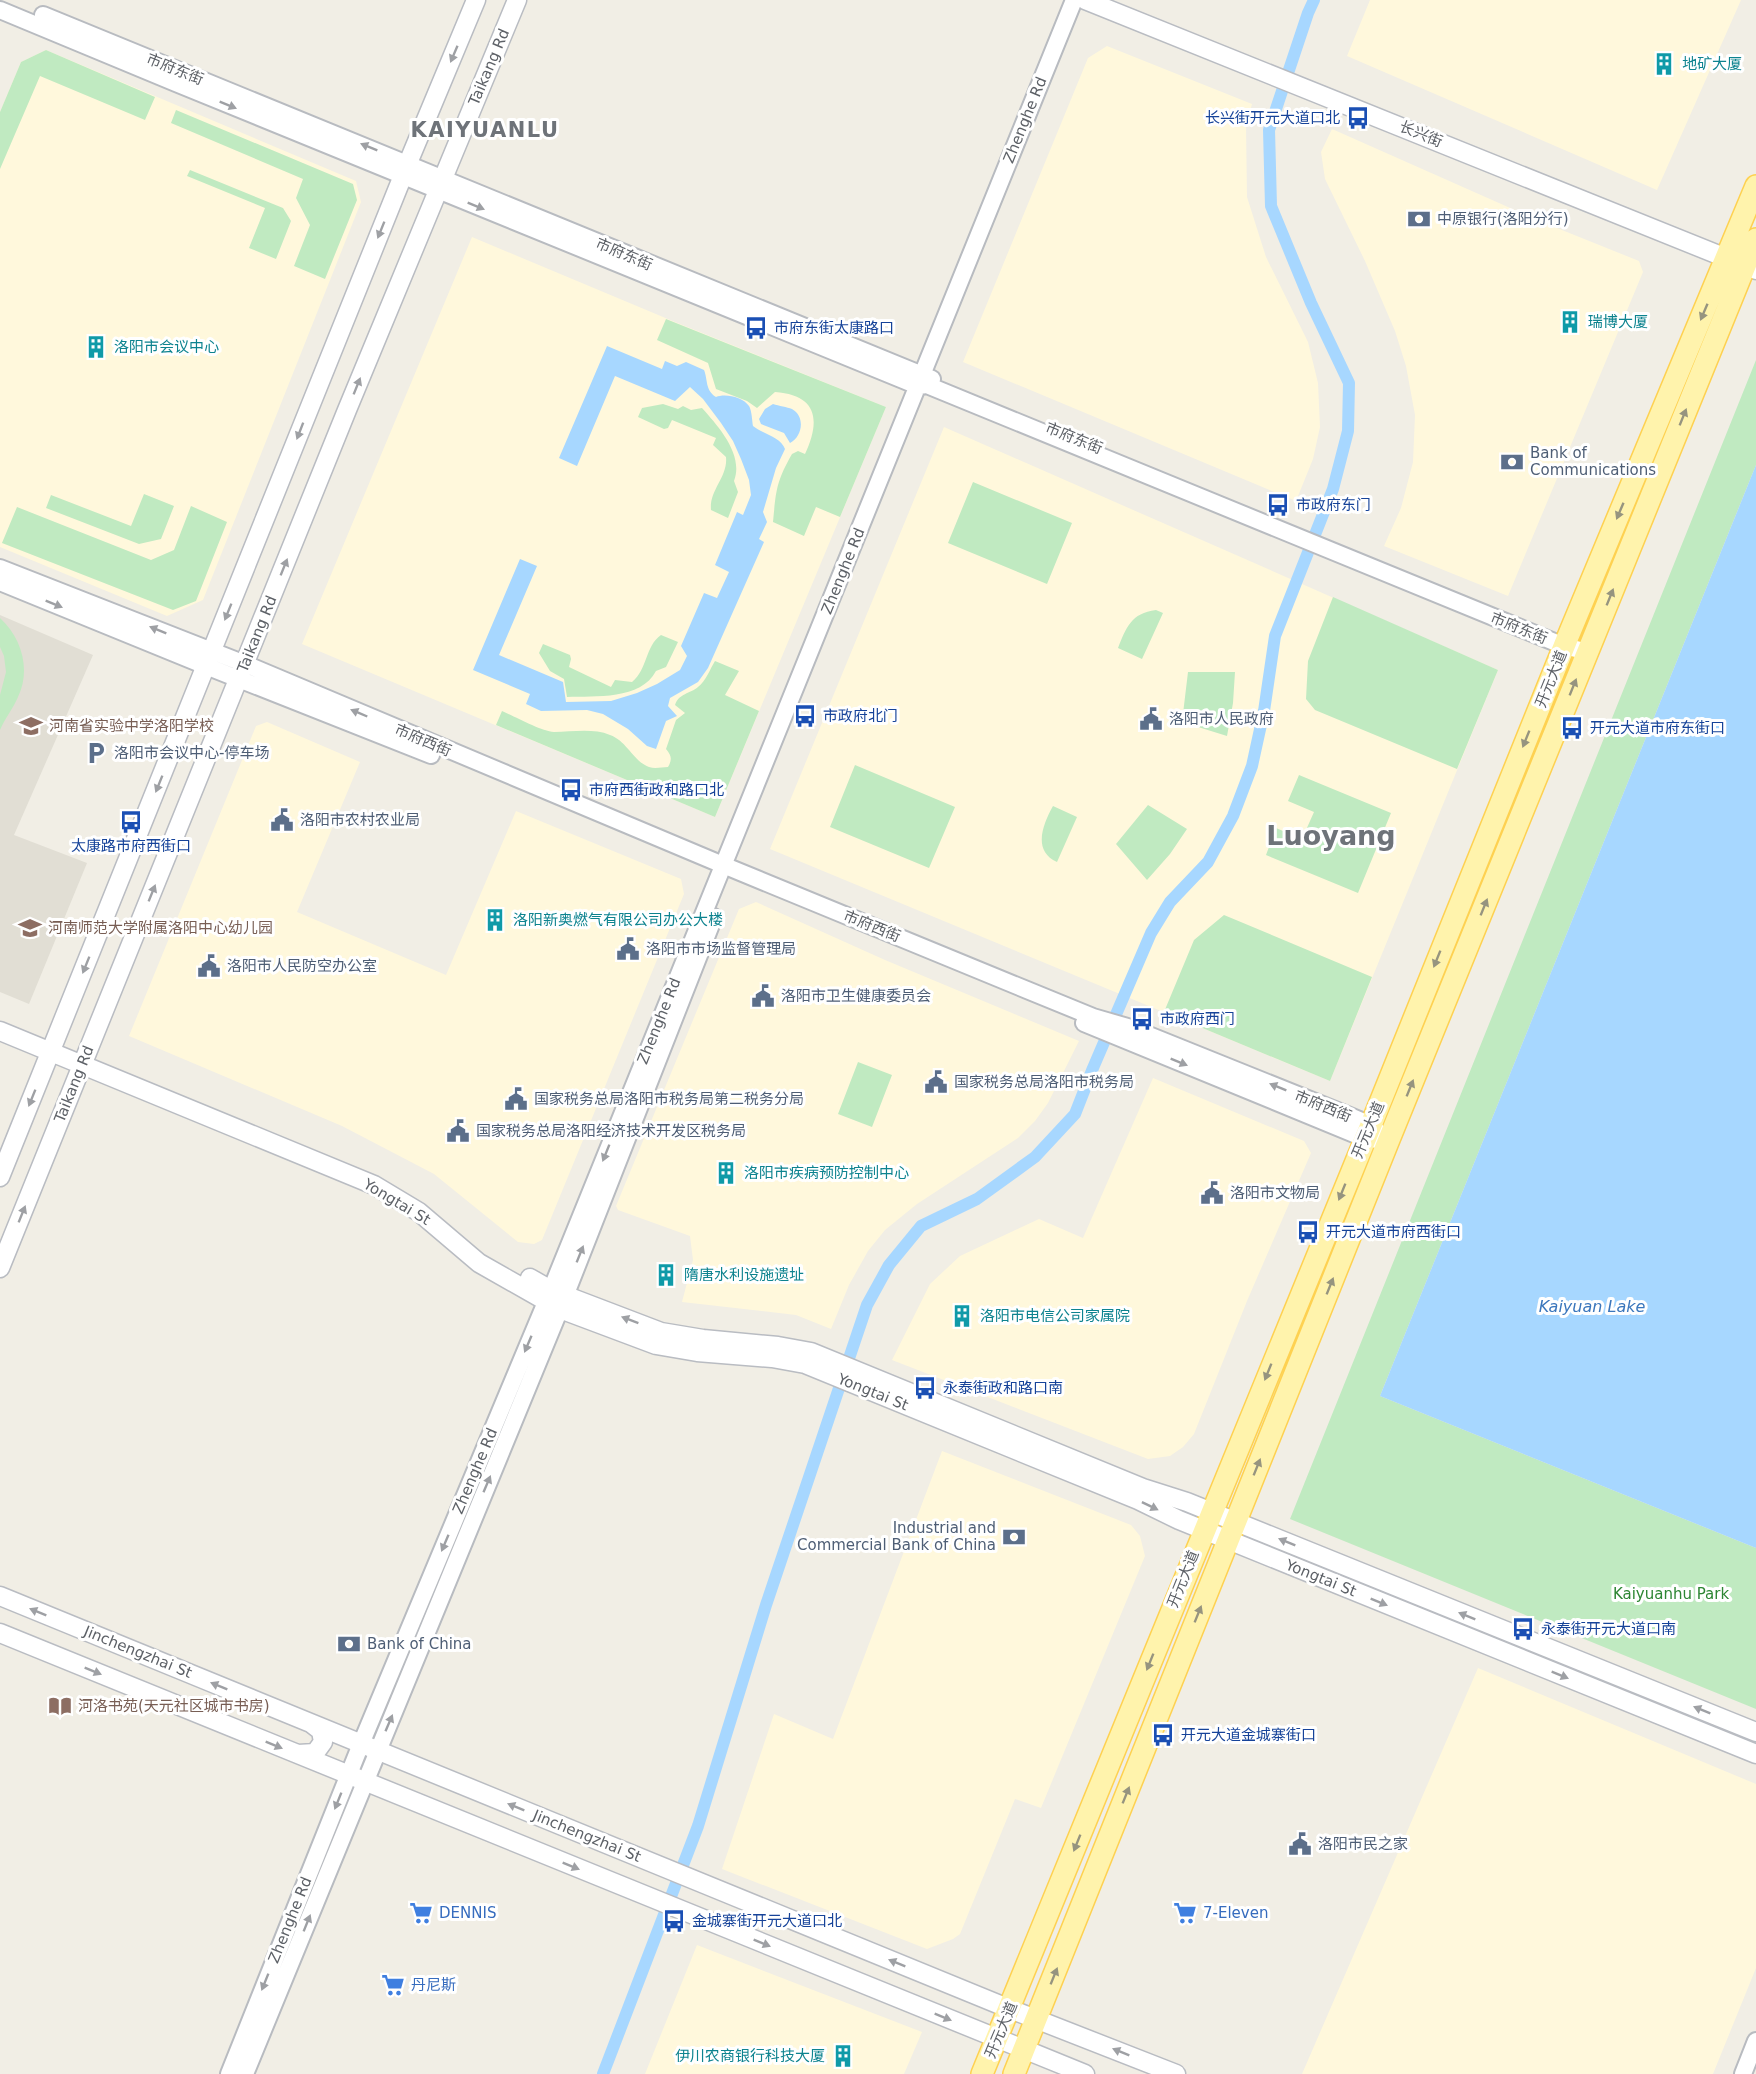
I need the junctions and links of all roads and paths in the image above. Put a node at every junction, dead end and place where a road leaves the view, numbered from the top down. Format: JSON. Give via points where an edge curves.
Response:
{"nodes":[{"id":1,"x":6,"y":0,"type":"edge"},
{"id":2,"x":476,"y":0,"type":"edge"},
{"id":3,"x":517,"y":0,"type":"edge"},
{"id":4,"x":1074,"y":0,"type":"edge"},
{"id":5,"x":1083,"y":0,"type":"edge"},
{"id":6,"x":1113,"y":0,"type":"edge"},
{"id":7,"x":0,"y":10,"type":"edge"},
{"id":8,"x":1262,"y":66,"type":"junction"},
{"id":9,"x":405,"y":170,"type":"junction"},
{"id":10,"x":440,"y":184,"type":"junction"},
{"id":11,"x":1756,"y":186,"type":"edge"},
{"id":12,"x":1746,"y":256,"type":"edge"},
{"id":13,"x":924,"y":381,"type":"junction"},
{"id":14,"x":0,"y":568,"type":"edge"},
{"id":15,"x":0,"y":582,"type":"edge"},
{"id":16,"x":1565,"y":643,"type":"junction"},
{"id":17,"x":1588,"y":652,"type":"junction"},
{"id":18,"x":209,"y":659,"type":"junction"},
{"id":19,"x":242,"y":672,"type":"junction"},
{"id":20,"x":726,"y":872,"type":"junction"},
{"id":21,"x":0,"y":1022,"type":"edge"},
{"id":22,"x":0,"y":1031,"type":"edge"},
{"id":23,"x":52,"y":1048,"type":"junction"},
{"id":24,"x":84,"y":1060,"type":"junction"},
{"id":25,"x":1367,"y":1131,"type":"junction"},
{"id":26,"x":1388,"y":1142,"type":"junction"},
{"id":27,"x":0,"y":1177,"type":"edge"},
{"id":28,"x":0,"y":1268,"type":"edge"},
{"id":29,"x":555,"y":1299,"type":"junction"},
{"id":30,"x":1207,"y":1521,"type":"junction"},
{"id":31,"x":1231,"y":1531,"type":"junction"},
{"id":32,"x":0,"y":1596,"type":"edge"},
{"id":33,"x":0,"y":1633,"type":"edge"},
{"id":34,"x":312,"y":1724,"type":"junction"},
{"id":35,"x":1756,"y":1732,"type":"edge"},
{"id":36,"x":369,"y":1747,"type":"junction"},
{"id":37,"x":1756,"y":1754,"type":"edge"},
{"id":38,"x":298,"y":1755,"type":"junction"},
{"id":39,"x":356,"y":1778,"type":"junction"},
{"id":40,"x":1010,"y":2009,"type":"junction"},
{"id":41,"x":1037,"y":2019,"type":"junction"},
{"id":42,"x":997,"y":2038,"type":"junction"},
{"id":43,"x":1756,"y":2042,"type":"edge"},
{"id":44,"x":1024,"y":2049,"type":"junction"},
{"id":45,"x":229,"y":2074,"type":"edge"},
{"id":46,"x":245,"y":2074,"type":"edge"},
{"id":47,"x":982,"y":2074,"type":"edge"},
{"id":48,"x":1014,"y":2074,"type":"edge"},
{"id":49,"x":1085,"y":2074,"type":"edge"},
{"id":50,"x":1176,"y":2074,"type":"edge"},
{"id":51,"x":1743,"y":2074,"type":"edge"}],
"edges":[{"from":9,"to":1,"type":"street","name":"市府东街","one_way":true},
{"from":2,"to":9,"type":"main road","one_way":true},
{"from":3,"to":10,"type":"main road","name":"Taikang Rd"},
{"from":4,"to":13,"type":"street","name":"Zhenghe Rd"},
{"from":5,"to":8,"type":"main road","name":"长兴街"},
{"from":5,"to":13,"type":"street","name":"Zhenghe Rd"},
{"from":6,"to":8,"type":"main road","name":"长兴街"},
{"from":7,"to":9,"type":"street","name":"市府东街","one_way":true},
{"from":8,"to":12,"type":"main road","name":"长兴街"},
{"from":9,"to":10,"type":"street","name":"市府东街"},
{"from":9,"to":18,"type":"main road","one_way":true},
{"from":10,"to":13,"type":"street","name":"市府东街"},
{"from":19,"to":10,"type":"main road","name":"Taikang Rd","one_way":true},
{"from":11,"to":12,"type":"main road","name":"开元大道"},
{"from":12,"to":16,"type":"main road","name":"开元大道","one_way":true},
{"from":17,"to":12,"type":"main road","name":"开元大道","one_way":true},
{"from":13,"to":16,"type":"street","name":"市府东街"},
{"from":13,"to":20,"type":"street","name":"Zhenghe Rd"},
{"from":18,"to":14,"type":"street","name":"市府西街","one_way":true},
{"from":15,"to":18,"type":"street","name":"市府西街","one_way":true},
{"from":16,"to":17,"type":"street","name":"市府东街"},
{"from":16,"to":25,"type":"main road","name":"开元大道","one_way":true},
{"from":26,"to":17,"type":"main road","name":"开元大道","one_way":true},
{"from":18,"to":19,"type":"street","name":"市府西街"},
{"from":18,"to":23,"type":"main road","one_way":true},
{"from":19,"to":20,"type":"street","name":"市府西街","via":[[476,772]]},
{"from":24,"to":19,"type":"main road","name":"Taikang Rd","one_way":true},
{"from":20,"to":25,"type":"street","name":"市府西街"},
{"from":20,"to":29,"type":"street","name":"Zhenghe Rd"},
{"from":21,"to":23,"type":"main road","name":"Yongtai St"},
{"from":22,"to":23,"type":"main road","name":"Yongtai St"},
{"from":23,"to":24,"type":"main road","name":"Yongtai St"},
{"from":23,"to":27,"type":"main road","one_way":true},
{"from":28,"to":24,"type":"main road","name":"Taikang Rd","one_way":true},
{"from":24,"to":29,"type":"main road","name":"Yongtai St","via":[[374,1185],[419,1212],[479,1263]]},
{"from":25,"to":26,"type":"street","name":"市府西街"},
{"from":25,"to":30,"type":"main road","name":"开元大道","one_way":true},
{"from":31,"to":26,"type":"main road","name":"开元大道","one_way":true},
{"from":29,"to":30,"type":"main road","name":"Yongtai St","via":[[656,1344],[697,1352],[808,1358],[1138,1500]]},
{"from":29,"to":36,"type":"street","name":"Zhenghe Rd"},
{"from":30,"to":31,"type":"main road","name":"Yongtai St"},
{"from":30,"to":40,"type":"main road","name":"开元大道","one_way":true},
{"from":35,"to":31,"type":"main road","name":"Yongtai St","one_way":true},
{"from":31,"to":37,"type":"main road","name":"Yongtai St","one_way":true},
{"from":41,"to":31,"type":"main road","name":"开元大道","one_way":true},
{"from":34,"to":32,"type":"main road","name":"Jinchengzhai St","one_way":true},
{"from":33,"to":38,"type":"main road","one_way":true},
{"from":34,"to":36,"type":"main road","name":"Jinchengzhai St"},
{"from":34,"to":38,"type":"main road","via":[[321,1731],[323,1742],[315,1753]]},
{"from":36,"to":39,"type":"street","name":"Zhenghe Rd"},
{"from":40,"to":36,"type":"main road","name":"Jinchengzhai St","one_way":true},
{"from":38,"to":39,"type":"main road"},
{"from":39,"to":42,"type":"main road","one_way":true},
{"from":39,"to":45,"type":"street","name":"Zhenghe Rd","one_way":true},
{"from":46,"to":39,"type":"street","name":"Zhenghe Rd","one_way":true},
{"from":40,"to":41,"type":"main road","name":"Jinchengzhai St"},
{"from":40,"to":42,"type":"main road","name":"开元大道"},
{"from":41,"to":44,"type":"main road","name":"开元大道"},
{"from":50,"to":41,"type":"main road","name":"Jinchengzhai St","one_way":true},
{"from":42,"to":44,"type":"main road"},
{"from":42,"to":47,"type":"main road","name":"开元大道"},
{"from":43,"to":51,"type":"street"},
{"from":44,"to":48,"type":"main road","name":"开元大道"},
{"from":44,"to":49,"type":"main road"}]}
